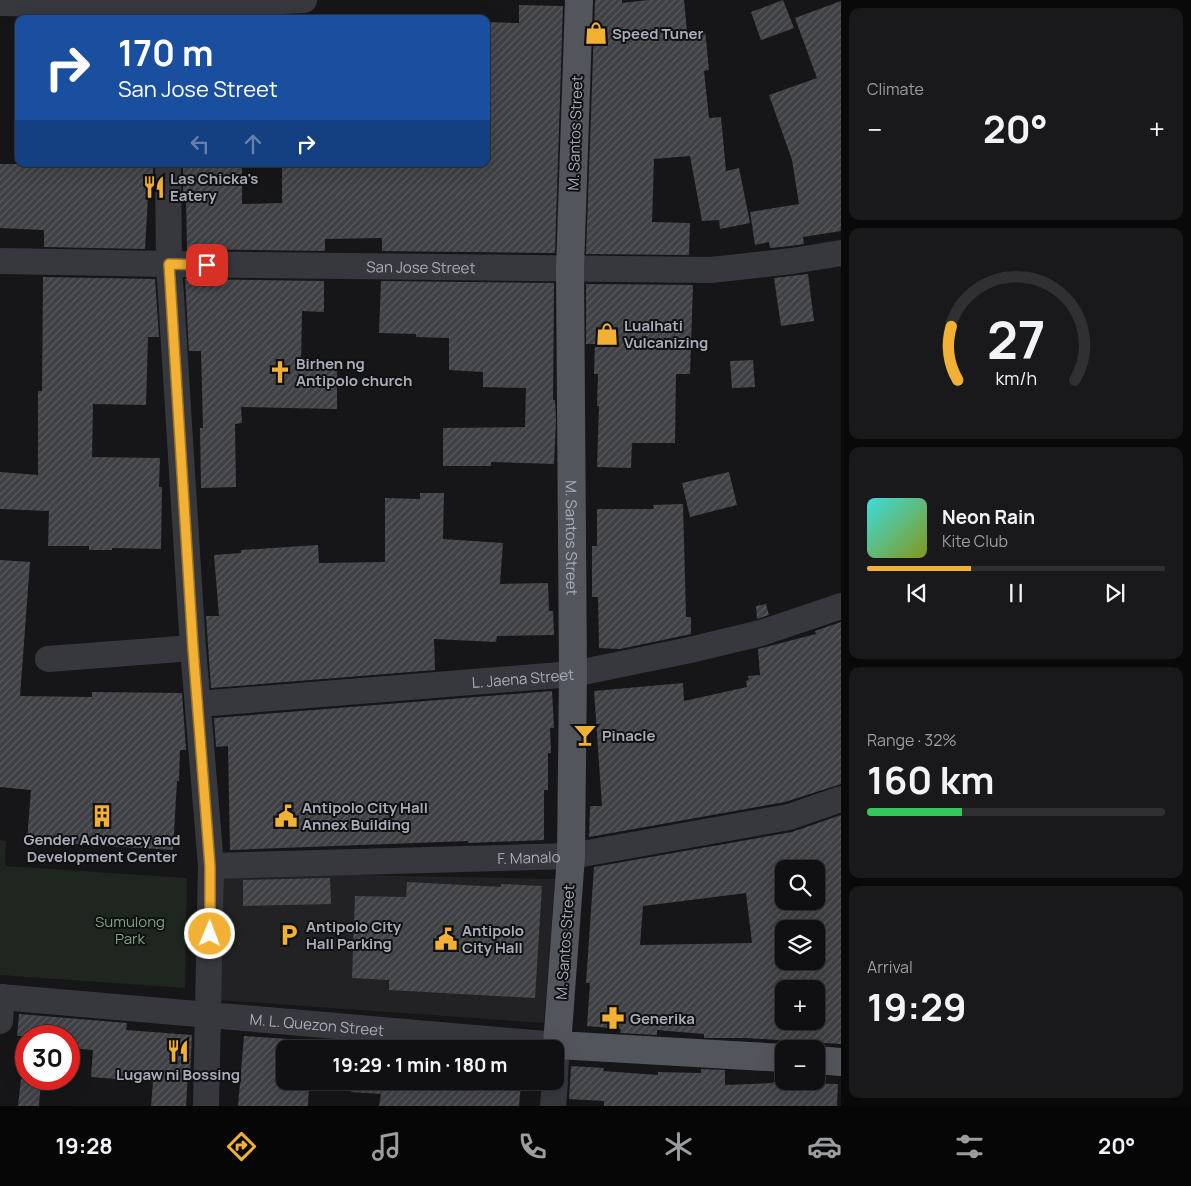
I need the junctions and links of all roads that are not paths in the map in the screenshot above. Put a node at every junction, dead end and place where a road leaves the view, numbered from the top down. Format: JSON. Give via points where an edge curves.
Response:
{"nodes":[{"id":1,"x":304,"y":0,"type":"edge"},
{"id":2,"x":579,"y":0,"type":"edge"},
{"id":3,"x":243,"y":1,"type":"edge"},
{"id":4,"x":0,"y":3,"type":"edge"},
{"id":5,"x":167,"y":8,"type":"edge"},
{"id":6,"x":168,"y":167,"type":"edge"},
{"id":7,"x":841,"y":254,"type":"edge"},
{"id":8,"x":0,"y":261,"type":"edge"},
{"id":9,"x":169,"y":264,"type":"junction"},
{"id":10,"x":570,"y":269,"type":"junction"},
{"id":11,"x":841,"y":606,"type":"edge"},
{"id":12,"x":193,"y":648,"type":"junction"},
{"id":13,"x":48,"y":660,"type":"dead end"},
{"id":14,"x":572,"y":674,"type":"junction"},
{"id":15,"x":198,"y":704,"type":"junction"},
{"id":16,"x":841,"y":800,"type":"edge"},
{"id":17,"x":571,"y":856,"type":"junction"},
{"id":18,"x":210,"y":866,"type":"junction"},
{"id":19,"x":0,"y":1005,"type":"edge"},
{"id":20,"x":208,"y":1014,"type":"junction"},
{"id":21,"x":501,"y":1040,"type":"edge"},
{"id":22,"x":557,"y":1040,"type":"edge"},
{"id":23,"x":564,"y":1045,"type":"edge"},
{"id":24,"x":775,"y":1057,"type":"edge"},
{"id":25,"x":825,"y":1061,"type":"edge"},
{"id":26,"x":841,"y":1062,"type":"edge"},
{"id":27,"x":554,"y":1090,"type":"edge"},
{"id":28,"x":206,"y":1106,"type":"edge"},
{"id":29,"x":553,"y":1106,"type":"edge"}],
"edges":[{"from":1,"to":3,"type":"street"},
{"from":2,"to":10,"type":"main road","name":"M. Santos Street"},
{"from":3,"to":5,"type":"street"},
{"from":4,"to":5,"type":"street"},
{"from":6,"to":9,"type":"street"},
{"from":7,"to":10,"type":"street","name":"San Jose Street","via":[[711,270]]},
{"from":8,"to":9,"type":"street","name":"San Jose Street"},
{"from":9,"to":10,"type":"street","name":"San Jose Street"},
{"from":9,"to":12,"type":"street"},
{"from":10,"to":14,"type":"main road","name":"M. Santos Street"},
{"from":11,"to":14,"type":"street","name":"L. Jaena Street","via":[[761,633]]},
{"from":12,"to":13,"type":"street"},
{"from":12,"to":15,"type":"street"},
{"from":14,"to":15,"type":"street","name":"L. Jaena Street"},
{"from":14,"to":17,"type":"main road","name":"M. Santos Street"},
{"from":15,"to":18,"type":"street"},
{"from":16,"to":17,"type":"street","name":"F. Manalo","via":[[789,817]]},
{"from":17,"to":18,"type":"street","name":"F. Manalo"},
{"from":17,"to":22,"type":"main road","name":"M. Santos Street"},
{"from":18,"to":20,"type":"street"},
{"from":19,"to":20,"type":"street","name":"M. L. Quezon Street"},
{"from":20,"to":21,"type":"street","name":"M. L. Quezon Street"},
{"from":20,"to":28,"type":"street"},
{"from":23,"to":24,"type":"main road","name":"M. L. Quezon Street"},
{"from":25,"to":26,"type":"main road"},
{"from":27,"to":29,"type":"street"}]}
